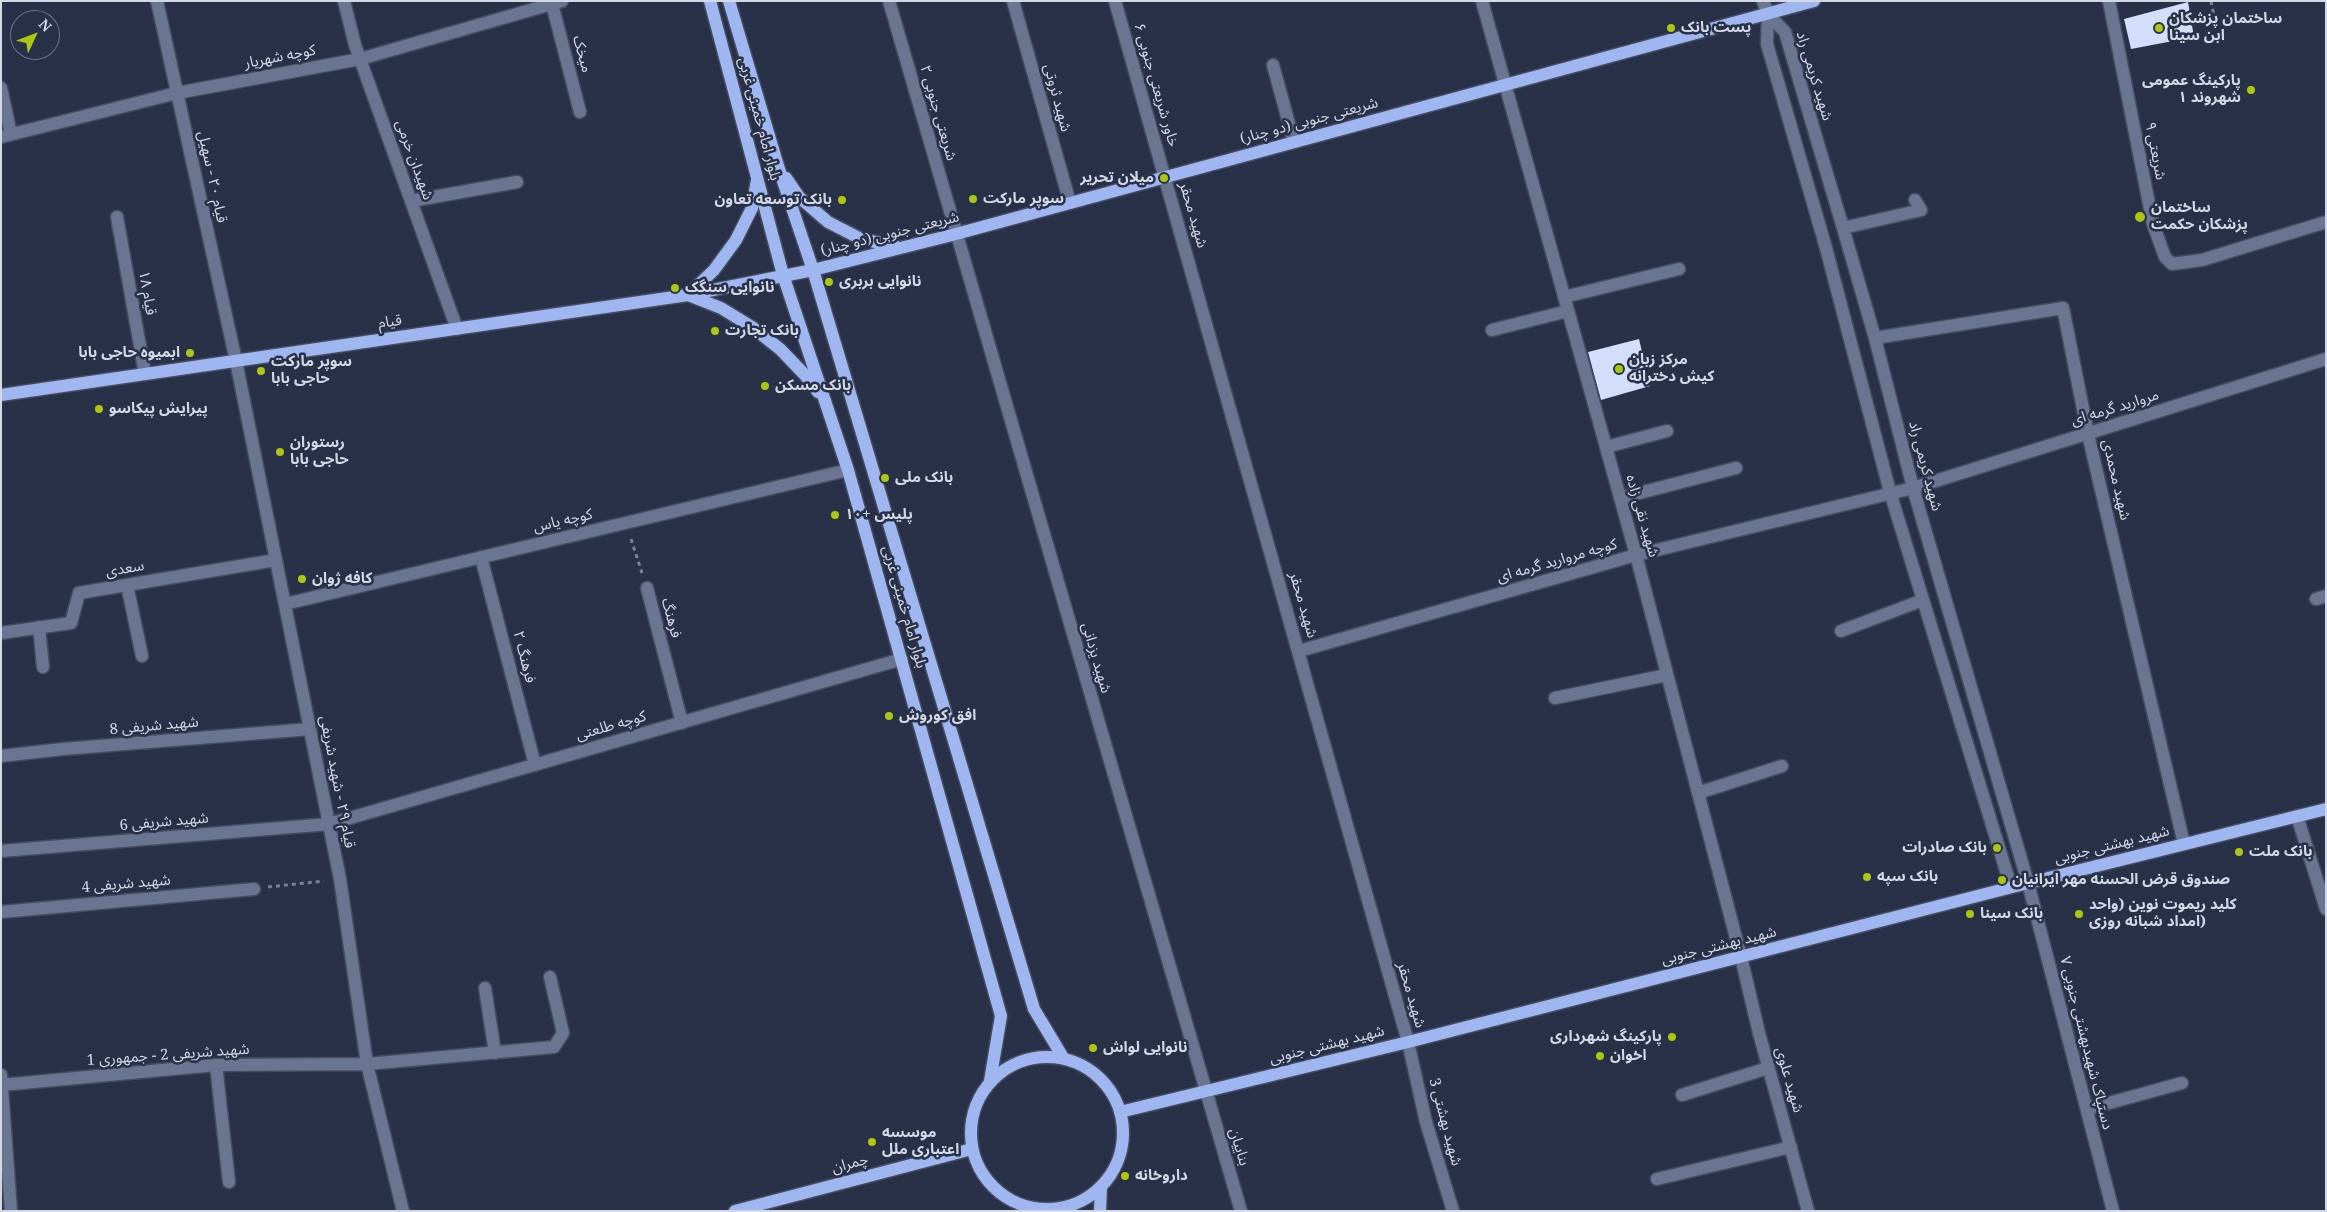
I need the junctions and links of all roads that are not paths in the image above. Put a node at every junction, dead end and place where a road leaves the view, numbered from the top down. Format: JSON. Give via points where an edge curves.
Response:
{"nodes":[{"id":1,"x":157,"y":1,"type":"edge"},
{"id":2,"x":344,"y":1,"type":"edge"},
{"id":3,"x":710,"y":1,"type":"edge"},
{"id":4,"x":730,"y":1,"type":"edge"},
{"id":5,"x":889,"y":1,"type":"edge"},
{"id":6,"x":1013,"y":1,"type":"edge"},
{"id":7,"x":1115,"y":1,"type":"edge"},
{"id":8,"x":1482,"y":1,"type":"edge"},
{"id":9,"x":1763,"y":1,"type":"edge"},
{"id":10,"x":1814,"y":1,"type":"edge"},
{"id":11,"x":2109,"y":1,"type":"edge"},
{"id":12,"x":557,"y":3,"type":"edge"},
{"id":13,"x":1768,"y":14,"type":"junction"},
{"id":14,"x":360,"y":59,"type":"junction"},
{"id":15,"x":1274,"y":65,"type":"dead end"},
{"id":16,"x":1505,"y":85,"type":"junction"},
{"id":17,"x":1,"y":88,"type":"edge"},
{"id":18,"x":177,"y":93,"type":"junction"},
{"id":19,"x":580,"y":112,"type":"dead end"},
{"id":20,"x":6,"y":136,"type":"edge"},
{"id":21,"x":1294,"y":142,"type":"junction"},
{"id":22,"x":778,"y":166,"type":"junction"},
{"id":23,"x":757,"y":175,"type":"junction"},
{"id":24,"x":1165,"y":177,"type":"junction"},
{"id":25,"x":517,"y":182,"type":"dead end"},
{"id":26,"x":411,"y":200,"type":"junction"},
{"id":27,"x":1915,"y":200,"type":"dead end"},
{"id":28,"x":1070,"y":203,"type":"junction"},
{"id":29,"x":117,"y":217,"type":"dead end"},
{"id":30,"x":2326,"y":222,"type":"edge"},
{"id":31,"x":1843,"y":228,"type":"junction"},
{"id":32,"x":956,"y":234,"type":"junction"},
{"id":33,"x":898,"y":247,"type":"junction"},
{"id":34,"x":1679,"y":269,"type":"dead end"},
{"id":35,"x":813,"y":270,"type":"junction"},
{"id":36,"x":783,"y":276,"type":"junction"},
{"id":37,"x":688,"y":295,"type":"junction"},
{"id":38,"x":1564,"y":297,"type":"junction"},
{"id":39,"x":1568,"y":311,"type":"junction"},
{"id":40,"x":457,"y":329,"type":"junction"},
{"id":41,"x":1492,"y":330,"type":"dead end"},
{"id":42,"x":1874,"y":338,"type":"junction"},
{"id":43,"x":2326,"y":359,"type":"edge"},
{"id":44,"x":236,"y":361,"type":"junction"},
{"id":45,"x":145,"y":374,"type":"junction"},
{"id":46,"x":1,"y":395,"type":"edge"},
{"id":47,"x":826,"y":404,"type":"junction"},
{"id":48,"x":1667,"y":431,"type":"dead end"},
{"id":49,"x":2088,"y":434,"type":"junction"},
{"id":50,"x":1606,"y":447,"type":"junction"},
{"id":51,"x":1736,"y":468,"type":"dead end"},
{"id":52,"x":848,"y":470,"type":"junction"},
{"id":53,"x":1913,"y":488,"type":"junction"},
{"id":54,"x":1890,"y":492,"type":"junction"},
{"id":55,"x":1620,"y":498,"type":"junction"},
{"id":56,"x":1636,"y":555,"type":"junction"},
{"id":57,"x":481,"y":557,"type":"junction"},
{"id":58,"x":276,"y":560,"type":"junction"},
{"id":59,"x":127,"y":585,"type":"junction"},
{"id":60,"x":647,"y":588,"type":"road end"},
{"id":61,"x":1923,"y":600,"type":"junction"},
{"id":62,"x":285,"y":604,"type":"junction"},
{"id":63,"x":39,"y":627,"type":"junction"},
{"id":64,"x":1841,"y":631,"type":"dead end"},
{"id":65,"x":1,"y":633,"type":"edge"},
{"id":66,"x":1299,"y":651,"type":"junction"},
{"id":67,"x":142,"y":656,"type":"dead end"},
{"id":68,"x":902,"y":660,"type":"junction"},
{"id":69,"x":43,"y":667,"type":"dead end"},
{"id":70,"x":1667,"y":675,"type":"junction"},
{"id":71,"x":1555,"y":698,"type":"dead end"},
{"id":72,"x":682,"y":723,"type":"junction"},
{"id":73,"x":310,"y":729,"type":"junction"},
{"id":74,"x":1,"y":756,"type":"edge"},
{"id":75,"x":534,"y":765,"type":"junction"},
{"id":76,"x":1782,"y":766,"type":"dead end"},
{"id":77,"x":1698,"y":792,"type":"junction"},
{"id":78,"x":2326,"y":809,"type":"edge"},
{"id":79,"x":2297,"y":816,"type":"junction"},
{"id":80,"x":329,"y":824,"type":"junction"},
{"id":81,"x":2184,"y":844,"type":"junction"},
{"id":82,"x":1,"y":852,"type":"edge"},
{"id":83,"x":2028,"y":883,"type":"junction"},
{"id":84,"x":2011,"y":887,"type":"junction"},
{"id":85,"x":254,"y":889,"type":"road end"},
{"id":86,"x":2326,"y":909,"type":"edge"},
{"id":87,"x":1,"y":912,"type":"edge"},
{"id":88,"x":1741,"y":957,"type":"junction"},
{"id":89,"x":550,"y":977,"type":"dead end"},
{"id":90,"x":485,"y":988,"type":"dead end"},
{"id":91,"x":1408,"y":1042,"type":"junction"},
{"id":92,"x":495,"y":1053,"type":"junction"},
{"id":93,"x":1064,"y":1059,"type":"junction"},
{"id":94,"x":368,"y":1064,"type":"junction"},
{"id":95,"x":216,"y":1065,"type":"junction"},
{"id":96,"x":1768,"y":1068,"type":"junction"},
{"id":97,"x":1,"y":1075,"type":"edge"},
{"id":98,"x":990,"y":1081,"type":"junction"},
{"id":99,"x":2182,"y":1083,"type":"dead end"},
{"id":100,"x":2,"y":1085,"type":"edge"},
{"id":101,"x":1205,"y":1092,"type":"junction"},
{"id":102,"x":1682,"y":1095,"type":"dead end"},
{"id":103,"x":2086,"y":1109,"type":"junction"},
{"id":104,"x":1120,"y":1112,"type":"junction"},
{"id":105,"x":1790,"y":1146,"type":"junction"},
{"id":106,"x":972,"y":1149,"type":"junction"},
{"id":107,"x":1657,"y":1179,"type":"dead end"},
{"id":108,"x":229,"y":1182,"type":"dead end"},
{"id":109,"x":1101,"y":1187,"type":"junction"},
{"id":110,"x":1045,"y":1210,"type":"edge"},
{"id":111,"x":11,"y":1211,"type":"edge"},
{"id":112,"x":403,"y":1211,"type":"edge"},
{"id":113,"x":735,"y":1211,"type":"edge"},
{"id":114,"x":1100,"y":1211,"type":"edge"},
{"id":115,"x":1241,"y":1211,"type":"edge"},
{"id":116,"x":1453,"y":1211,"type":"edge"},
{"id":117,"x":1808,"y":1211,"type":"edge"},
{"id":118,"x":2113,"y":1211,"type":"edge"}],
"edges":[{"from":1,"to":18,"type":"street","name":"قیام ۲۰ - سهیل"},
{"from":2,"to":14,"type":"street","name":"شهیدان خرمی"},
{"from":3,"to":23,"type":"main road","name":"بلوار امام خمینی غربی"},
{"from":4,"to":22,"type":"main road","name":"بلوار امام خمینی غربی"},
{"from":5,"to":32,"type":"street","name":"شریعتی جنوبی ۲"},
{"from":6,"to":28,"type":"street","name":"شهید ثروتی"},
{"from":7,"to":24,"type":"street","name":"خاور شریعتی جنوبی ۶"},
{"from":8,"to":16,"type":"street","name":"شهید نقی زاده"},
{"from":9,"to":13,"type":"street"},
{"from":10,"to":13,"type":"main road","name":"شریعتی جنوبی (دو چنار)"},
{"from":11,"to":30,"type":"street","name":"شریعتی ۹","via":[[2153,224],[2168,260],[2172,264],[2202,260]]},
{"from":12,"to":14,"type":"street","name":"کوچه شهریار"},
{"from":12,"to":19,"type":"street","name":"میخک"},
{"from":13,"to":16,"type":"main road","name":"شریعتی جنوبی (دو چنار)"},
{"from":13,"to":31,"type":"street","name":"شهید کریمی راد","via":[[1785,32]]},
{"from":13,"to":54,"type":"street","via":[[1768,44]]},
{"from":14,"to":18,"type":"street","name":"کوچه شهریار"},
{"from":14,"to":26,"type":"street","name":"شهیدان خرمی"},
{"from":15,"to":21,"type":"street"},
{"from":16,"to":21,"type":"main road","name":"شریعتی جنوبی (دو چنار)"},
{"from":16,"to":38,"type":"street","name":"شهید نقی زاده"},
{"from":17,"to":20,"type":"street"},
{"from":18,"to":20,"type":"street","name":"کوچه شهریار"},
{"from":18,"to":44,"type":"street","name":"قیام ۲۰ - سهیل"},
{"from":21,"to":24,"type":"main road","name":"شریعتی جنوبی (دو چنار)"},
{"from":22,"to":33,"type":"main road","via":[[799,197],[828,222],[861,239]]},
{"from":22,"to":35,"type":"main road","name":"بلوار امام خمینی غربی"},
{"from":23,"to":36,"type":"main road","name":"بلوار امام خمینی غربی"},
{"from":23,"to":37,"type":"main road","via":[[752,208],[736,240],[714,270]]},
{"from":24,"to":28,"type":"main road","name":"شریعتی جنوبی (دو چنار)"},
{"from":24,"to":66,"type":"street","name":"شهید محقر"},
{"from":25,"to":26,"type":"street"},
{"from":26,"to":40,"type":"street","name":"شهیدان خرمی"},
{"from":27,"to":31,"type":"street","via":[[1920,210]]},
{"from":28,"to":32,"type":"main road","name":"شریعتی جنوبی (دو چنار)"},
{"from":29,"to":45,"type":"street","name":"قیام ۱۸"},
{"from":31,"to":42,"type":"street","name":"شهید کریمی راد"},
{"from":32,"to":33,"type":"main road","name":"شریعتی جنوبی (دو چنار)"},
{"from":32,"to":101,"type":"street","name":"شهید یزدانی"},
{"from":33,"to":35,"type":"main road","name":"شریعتی جنوبی (دو چنار)"},
{"from":34,"to":38,"type":"street"},
{"from":35,"to":36,"type":"main road","name":"شریعتی جنوبی (دو چنار)"},
{"from":35,"to":93,"type":"main road","name":"بلوار امام خمینی غربی","via":[[1034,1009]]},
{"from":36,"to":37,"type":"main road","name":"قیام"},
{"from":36,"to":47,"type":"main road","name":"بلوار امام خمینی غربی"},
{"from":37,"to":40,"type":"main road","name":"قیام"},
{"from":37,"to":47,"type":"main road","via":[[721,308],[759,332],[805,374]]},
{"from":38,"to":39,"type":"street","name":"شهید نقی زاده"},
{"from":39,"to":41,"type":"street"},
{"from":39,"to":50,"type":"street","name":"شهید نقی زاده"},
{"from":40,"to":44,"type":"main road","name":"قیام"},
{"from":42,"to":49,"type":"street","name":"شهید محمدی","via":[[2063,308]]},
{"from":42,"to":53,"type":"street","name":"شهید کریمی راد"},
{"from":43,"to":49,"type":"street","name":"مروارید گرمه ای"},
{"from":44,"to":45,"type":"main road","name":"قیام"},
{"from":44,"to":58,"type":"street","name":"قیام ۲۹ - شهید شریفی"},
{"from":45,"to":46,"type":"main road","name":"قیام"},
{"from":47,"to":52,"type":"main road","name":"بلوار امام خمینی غربی"},
{"from":48,"to":50,"type":"street"},
{"from":49,"to":53,"type":"street","name":"مروارید گرمه ای"},
{"from":49,"to":81,"type":"street","name":"شهید محمدی"},
{"from":50,"to":55,"type":"street","name":"شهید نقی زاده"},
{"from":51,"to":55,"type":"street"},
{"from":52,"to":57,"type":"street","name":"کوچه یاس"},
{"from":52,"to":68,"type":"main road","name":"بلوار امام خمینی غربی"},
{"from":53,"to":54,"type":"street","name":"کوچه مروارید گرمه ای"},
{"from":53,"to":83,"type":"street","name":"شهید کریمی راد"},
{"from":54,"to":56,"type":"street","name":"کوچه مروارید گرمه ای"},
{"from":54,"to":61,"type":"street"},
{"from":55,"to":56,"type":"street","name":"شهید نقی زاده"},
{"from":56,"to":66,"type":"street","name":"کوچه مروارید گرمه ای"},
{"from":56,"to":70,"type":"street","name":"شهید نقی زاده"},
{"from":57,"to":62,"type":"street","name":"کوچه یاس"},
{"from":57,"to":75,"type":"street","name":"فرهنگ ۲"},
{"from":58,"to":59,"type":"street","name":"سعدی"},
{"from":58,"to":62,"type":"street","name":"قیام ۲۹ - شهید شریفی"},
{"from":59,"to":63,"type":"street","name":"سعدی","via":[[79,593],[71,623]]},
{"from":59,"to":67,"type":"street"},
{"from":60,"to":72,"type":"street","name":"فرهنگ"},
{"from":61,"to":64,"type":"street"},
{"from":61,"to":84,"type":"street"},
{"from":62,"to":73,"type":"street","name":"قیام ۲۹ - شهید شریفی"},
{"from":63,"to":65,"type":"street","name":"سعدی"},
{"from":63,"to":69,"type":"street"},
{"from":66,"to":91,"type":"street","name":"شهید محقر"},
{"from":68,"to":72,"type":"street","name":"کوچه طلعتی"},
{"from":68,"to":98,"type":"main road","name":"بلوار امام خمینی غربی","via":[[1001,1016]]},
{"from":70,"to":71,"type":"street"},
{"from":70,"to":77,"type":"street","name":"شهید نقی زاده"},
{"from":72,"to":75,"type":"street","name":"کوچه طلعتی"},
{"from":73,"to":74,"type":"street","name":"شهید شریفی 8"},
{"from":73,"to":80,"type":"street","name":"قیام ۲۹ - شهید شریفی"},
{"from":75,"to":80,"type":"street","name":"کوچه طلعتی"},
{"from":76,"to":77,"type":"street"},
{"from":77,"to":88,"type":"street","name":"شهید نقی زاده"},
{"from":78,"to":79,"type":"main road","name":"شهید بهشتی جنوبی"},
{"from":79,"to":81,"type":"main road","name":"شهید بهشتی جنوبی"},
{"from":79,"to":86,"type":"street"},
{"from":80,"to":82,"type":"street","name":"شهید شریفی 6"},
{"from":80,"to":94,"type":"street","name":"قیام ۲۹ - شهید شریفی"},
{"from":81,"to":83,"type":"main road","name":"شهید بهشتی جنوبی"},
{"from":83,"to":84,"type":"main road","name":"شهید بهشتی جنوبی"},
{"from":83,"to":103,"type":"street","name":"دستپاک شهیدبهشتی جنوبی ۷"},
{"from":84,"to":88,"type":"main road","name":"شهید بهشتی جنوبی"},
{"from":85,"to":87,"type":"street","name":"شهید شریفی 4"},
{"from":88,"to":91,"type":"main road","name":"شهید بهشتی جنوبی"},
{"from":88,"to":96,"type":"street","name":"شهید علوی"},
{"from":89,"to":92,"type":"street","name":"شهید شریفی 2 - جمهوری 1","via":[[563,1033],[561,1039],[554,1047]]},
{"from":90,"to":92,"type":"street"},
{"from":91,"to":101,"type":"main road","name":"شهید بهشتی جنوبی"},
{"from":91,"to":116,"type":"street","name":"شهید بهشتی 3","via":[[1426,1122]]},
{"from":92,"to":94,"type":"street","name":"شهید شریفی 2 - جمهوری 1"},
{"from":93,"to":98,"type":"main road","via":[[1044,1056],[1024,1060],[1006,1068]]},
{"from":93,"to":104,"type":"main road","via":[[1083,1066],[1099,1078],[1112,1093]]},
{"from":94,"to":95,"type":"street","name":"شهید شریفی 2 - جمهوری 1"},
{"from":94,"to":112,"type":"street","name":"قیام ۲۹ - شهید شریفی"},
{"from":95,"to":100,"type":"street","name":"شهید شریفی 2 - جمهوری 1"},
{"from":95,"to":108,"type":"street"},
{"from":96,"to":102,"type":"street"},
{"from":96,"to":105,"type":"street","name":"شهید علوی"},
{"from":97,"to":100,"type":"street"},
{"from":98,"to":106,"type":"main road","via":[[977,1101],[971,1125]]},
{"from":99,"to":103,"type":"street"},
{"from":100,"to":111,"type":"street"},
{"from":101,"to":104,"type":"main road","name":"شهید بهشتی جنوبی"},
{"from":101,"to":115,"type":"street","name":"بناییان"},
{"from":103,"to":118,"type":"street","name":"دستپاک شهیدبهشتی جنوبی ۷"},
{"from":104,"to":109,"type":"main road","via":[[1121,1152]]},
{"from":105,"to":107,"type":"street"},
{"from":105,"to":117,"type":"street","name":"شهید علوی"},
{"from":106,"to":110,"type":"main road","via":[[982,1172],[998,1191],[1020,1204]]},
{"from":106,"to":113,"type":"main road","name":"چمران"},
{"from":109,"to":110,"type":"main road","via":[[1084,1200]]},
{"from":109,"to":114,"type":"main road"}]}
